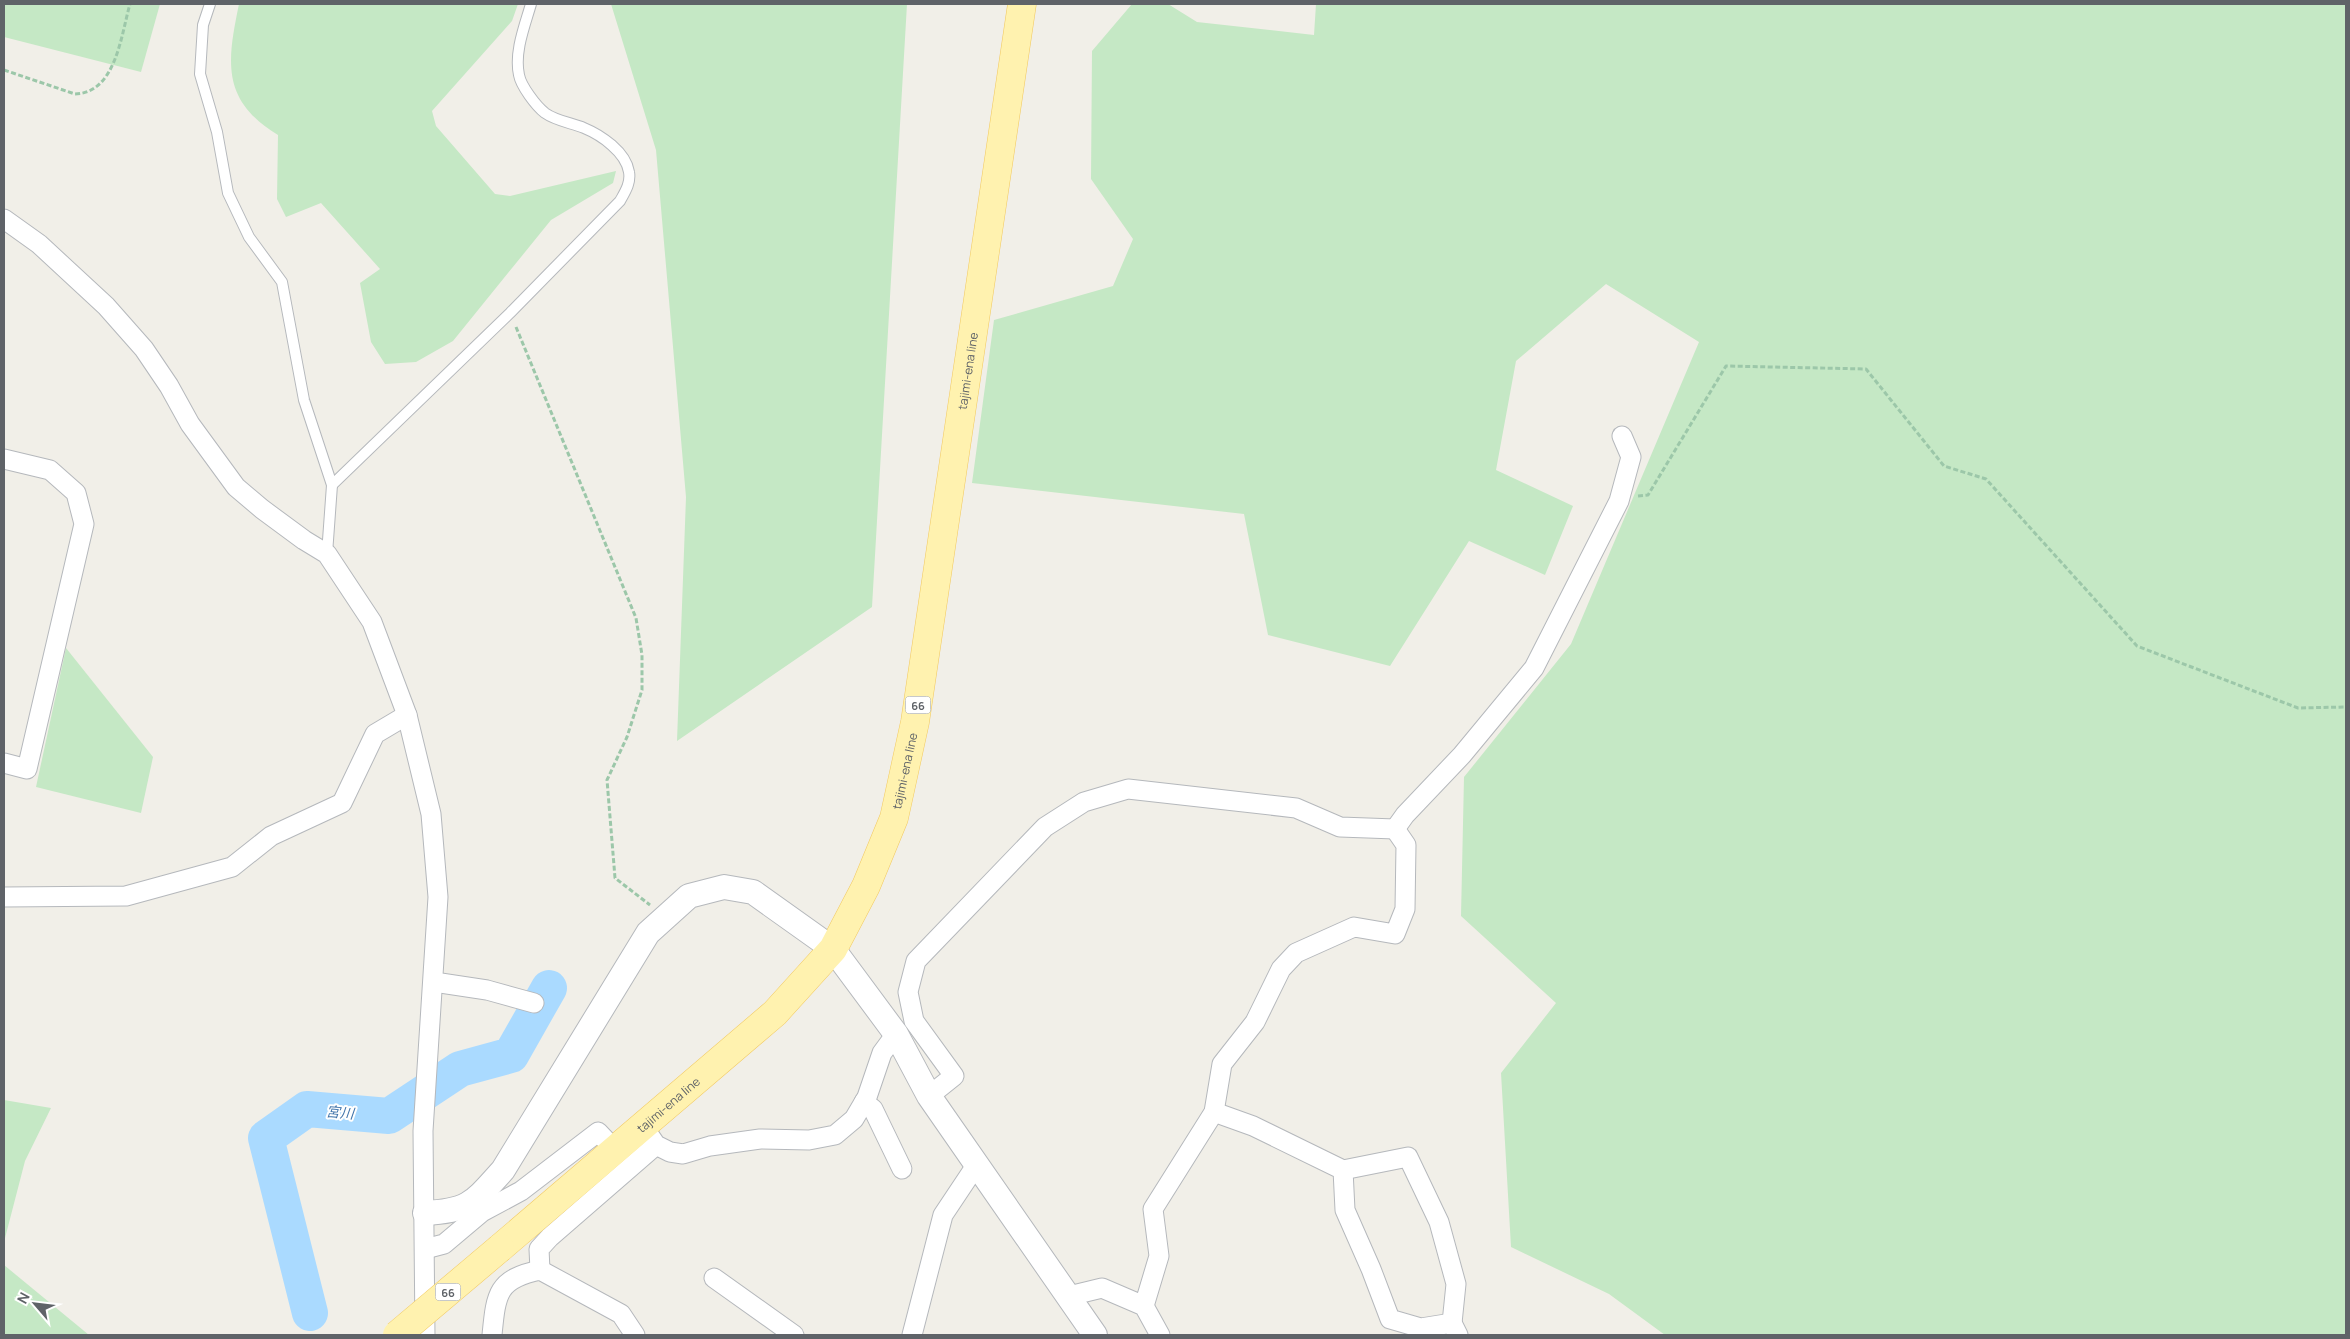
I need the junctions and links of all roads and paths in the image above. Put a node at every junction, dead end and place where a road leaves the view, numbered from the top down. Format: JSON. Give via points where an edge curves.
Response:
{"nodes":[{"id":1,"x":130,"y":4,"type":"edge"},
{"id":2,"x":210,"y":4,"type":"edge"},
{"id":3,"x":531,"y":4,"type":"edge"},
{"id":4,"x":1022,"y":4,"type":"edge"},
{"id":5,"x":4,"y":70,"type":"edge"},
{"id":6,"x":4,"y":219,"type":"edge"},
{"id":7,"x":510,"y":312,"type":"junction"},
{"id":8,"x":1622,"y":436,"type":"dead end"},
{"id":9,"x":4,"y":459,"type":"edge"},
{"id":10,"x":332,"y":485,"type":"junction"},
{"id":11,"x":1620,"y":498,"type":"junction"},
{"id":12,"x":327,"y":554,"type":"junction"},
{"id":13,"x":2346,"y":707,"type":"edge"},
{"id":14,"x":407,"y":715,"type":"junction"},
{"id":15,"x":4,"y":764,"type":"edge"},
{"id":16,"x":1395,"y":829,"type":"junction"},
{"id":17,"x":4,"y":897,"type":"edge"},
{"id":18,"x":664,"y":916,"type":"junction"},
{"id":19,"x":833,"y":949,"type":"junction"},
{"id":20,"x":434,"y":982,"type":"junction"},
{"id":21,"x":534,"y":1003,"type":"dead end"},
{"id":22,"x":896,"y":1034,"type":"junction"},
{"id":23,"x":929,"y":1096,"type":"junction"},
{"id":24,"x":864,"y":1102,"type":"junction"},
{"id":25,"x":1214,"y":1112,"type":"junction"},
{"id":26,"x":650,"y":1135,"type":"junction"},
{"id":27,"x":615,"y":1150,"type":"junction"},
{"id":28,"x":977,"y":1164,"type":"junction"},
{"id":29,"x":902,"y":1169,"type":"dead end"},
{"id":30,"x":1343,"y":1170,"type":"junction"},
{"id":31,"x":425,"y":1213,"type":"junction"},
{"id":32,"x":425,"y":1249,"type":"junction"},
{"id":33,"x":540,"y":1270,"type":"junction"},
{"id":34,"x":714,"y":1278,"type":"dead end"},
{"id":35,"x":1069,"y":1296,"type":"junction"},
{"id":36,"x":1144,"y":1306,"type":"junction"},
{"id":37,"x":1455,"y":1329,"type":"edge"},
{"id":38,"x":397,"y":1335,"type":"edge"},
{"id":39,"x":425,"y":1335,"type":"edge"},
{"id":40,"x":492,"y":1335,"type":"edge"},
{"id":41,"x":635,"y":1335,"type":"edge"},
{"id":42,"x":794,"y":1335,"type":"edge"},
{"id":43,"x":912,"y":1335,"type":"edge"},
{"id":44,"x":1095,"y":1335,"type":"edge"},
{"id":45,"x":1160,"y":1335,"type":"edge"}],
"edges":[{"from":1,"to":5,"type":"path","via":[[111,71],[98,86],[84,94],[75,94]]},
{"from":2,"to":10,"type":"lane","via":[[203,25],[200,74],[217,132],[228,193],[249,237],[282,282],[304,400]]},
{"from":3,"to":7,"type":"lane","via":[[518,59],[521,81],[544,112],[586,128],[608,142],[623,158],[630,172],[629,185],[620,200]]},
{"from":4,"to":19,"type":"main road","name":"tajimi-ena line","number":"66","via":[[915,722],[894,818],[866,886]]},
{"from":6,"to":12,"type":"street","via":[[38,244],[106,306],[144,349],[190,424],[236,487],[262,510]]},
{"from":7,"to":10,"type":"lane"},
{"from":7,"to":18,"type":"path","via":[[636,618],[642,655],[642,690],[627,737],[607,780],[615,878]]},
{"from":8,"to":11,"type":"street","via":[[1631,456]]},
{"from":9,"to":15,"type":"street","via":[[50,470],[76,493],[84,524],[26,769]]},
{"from":10,"to":12,"type":"lane"},
{"from":11,"to":13,"type":"path","via":[[1648,496],[1726,366],[1866,369],[1944,466],[1986,479],[2136,646],[2298,708]]},
{"from":11,"to":16,"type":"street","via":[[1534,668]]},
{"from":12,"to":14,"type":"street","via":[[372,622]]},
{"from":14,"to":17,"type":"street","via":[[375,734],[342,803],[271,836],[232,867],[126,896]]},
{"from":14,"to":20,"type":"street","via":[[431,814],[436,855],[438,897]]},
{"from":16,"to":23,"type":"street","via":[[1340,827],[1296,808],[1128,789],[1084,802],[1045,827],[916,961],[908,992],[914,1021],[954,1076]]},
{"from":16,"to":25,"type":"street","via":[[1406,846],[1406,909],[1395,934],[1354,927],[1296,953],[1281,969],[1255,1022],[1222,1064]]},
{"from":18,"to":19,"type":"street","via":[[689,896],[724,887],[753,892]]},
{"from":18,"to":31,"type":"street","via":[[648,933],[503,1170],[475,1202],[446,1212]]},
{"from":19,"to":22,"type":"street"},
{"from":19,"to":26,"type":"main road","name":"tajimi-ena line","number":"66","via":[[775,1013]]},
{"from":20,"to":21,"type":"street","via":[[487,990]]},
{"from":20,"to":31,"type":"street","via":[[423,1131]]},
{"from":22,"to":23,"type":"street"},
{"from":22,"to":24,"type":"street","via":[[882,1053]]},
{"from":23,"to":28,"type":"street"},
{"from":24,"to":26,"type":"street","via":[[854,1120],[835,1135],[808,1140],[752,1140],[710,1146],[684,1154],[670,1152]]},
{"from":24,"to":29,"type":"street","via":[[873,1110]]},
{"from":25,"to":30,"type":"street","via":[[1253,1126]]},
{"from":25,"to":36,"type":"street","via":[[1153,1210],[1159,1256]]},
{"from":26,"to":27,"type":"main road","name":"tajimi-ena line","number":"66"},
{"from":26,"to":33,"type":"street","via":[[550,1237],[540,1250]]},
{"from":27,"to":32,"type":"street","via":[[598,1132],[521,1191],[482,1212],[444,1244]]},
{"from":27,"to":38,"type":"main road","name":"tajimi-ena line","number":"66","bridge":true},
{"from":28,"to":35,"type":"street"},
{"from":28,"to":43,"type":"street","via":[[942,1215]]},
{"from":30,"to":37,"type":"street","via":[[1345,1210],[1390,1319],[1421,1328]]},
{"from":30,"to":37,"type":"street","via":[[1408,1157],[1439,1222],[1456,1284]]},
{"from":31,"to":32,"type":"street"},
{"from":32,"to":39,"type":"street"},
{"from":33,"to":40,"type":"street","via":[[519,1275],[500,1289]]},
{"from":33,"to":41,"type":"street","via":[[621,1314]]},
{"from":34,"to":42,"type":"street"},
{"from":35,"to":36,"type":"street","via":[[1102,1288]]},
{"from":35,"to":44,"type":"street"},
{"from":36,"to":45,"type":"street"}]}
